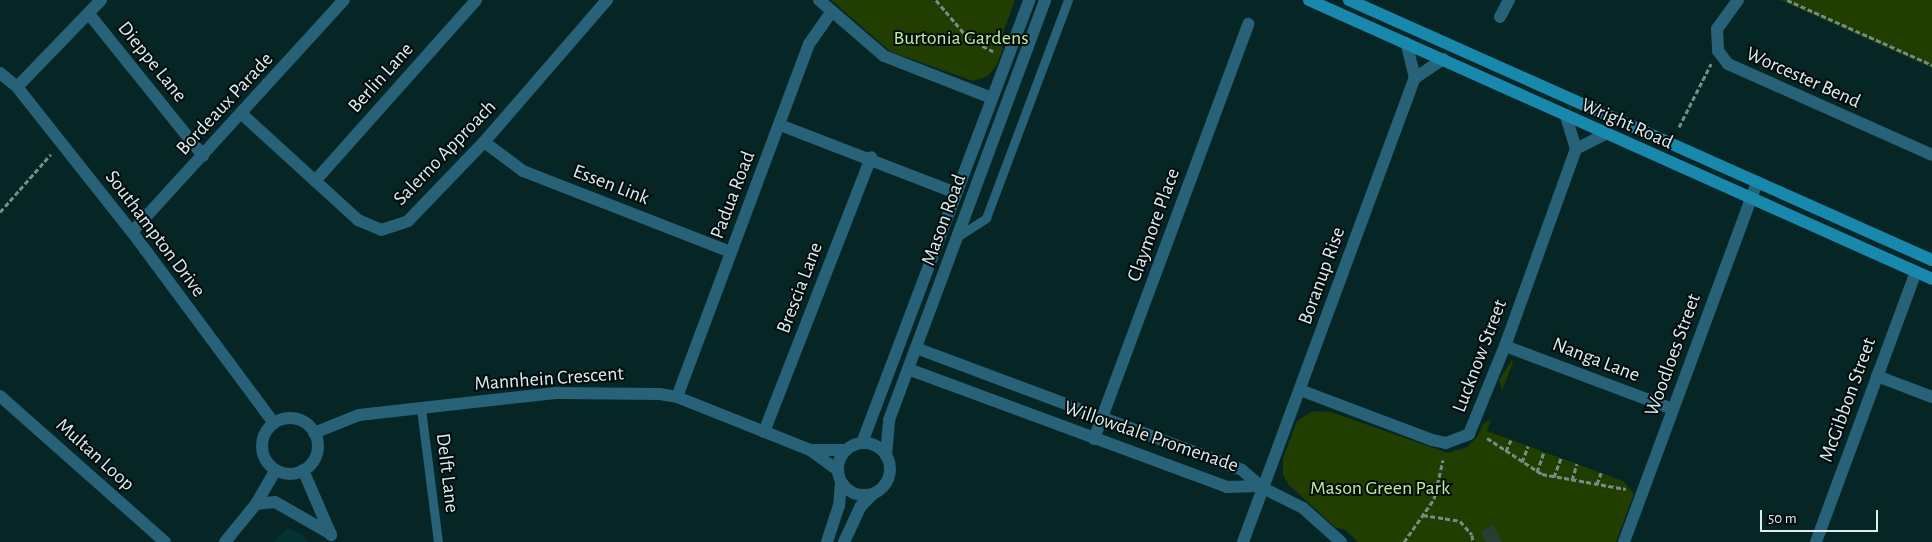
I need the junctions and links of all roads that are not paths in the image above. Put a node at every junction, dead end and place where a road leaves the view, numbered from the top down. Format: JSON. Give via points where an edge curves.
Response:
{"nodes":[{"id":1,"x":101,"y":0,"type":"edge"},
{"id":2,"x":344,"y":0,"type":"edge"},
{"id":3,"x":476,"y":0,"type":"edge"},
{"id":4,"x":607,"y":0,"type":"edge"},
{"id":5,"x":819,"y":0,"type":"edge"},
{"id":6,"x":1029,"y":0,"type":"edge"},
{"id":7,"x":1046,"y":0,"type":"edge"},
{"id":8,"x":1068,"y":0,"type":"edge"},
{"id":9,"x":1309,"y":0,"type":"edge"},
{"id":10,"x":1349,"y":0,"type":"edge"},
{"id":11,"x":1509,"y":0,"type":"edge"},
{"id":12,"x":1738,"y":0,"type":"edge"},
{"id":13,"x":832,"y":11,"type":"junction"},
{"id":14,"x":89,"y":14,"type":"junction"},
{"id":15,"x":1500,"y":17,"type":"dead end"},
{"id":16,"x":1248,"y":24,"type":"dead end"},
{"id":17,"x":1406,"y":43,"type":"junction"},
{"id":18,"x":1443,"y":60,"type":"junction"},
{"id":19,"x":0,"y":73,"type":"edge"},
{"id":20,"x":1415,"y":78,"type":"junction"},
{"id":21,"x":17,"y":87,"type":"junction"},
{"id":22,"x":992,"y":98,"type":"junction"},
{"id":23,"x":243,"y":115,"type":"junction"},
{"id":24,"x":1566,"y":117,"type":"junction"},
{"id":25,"x":780,"y":125,"type":"junction"},
{"id":26,"x":1605,"y":134,"type":"junction"},
{"id":27,"x":484,"y":142,"type":"junction"},
{"id":28,"x":1576,"y":149,"type":"junction"},
{"id":29,"x":1932,"y":155,"type":"edge"},
{"id":30,"x":203,"y":156,"type":"junction"},
{"id":31,"x":871,"y":157,"type":"junction"},
{"id":32,"x":315,"y":181,"type":"junction"},
{"id":33,"x":1757,"y":182,"type":"junction"},
{"id":34,"x":956,"y":193,"type":"junction"},
{"id":35,"x":1750,"y":199,"type":"junction"},
{"id":36,"x":132,"y":232,"type":"junction"},
{"id":37,"x":957,"y":237,"type":"junction"},
{"id":38,"x":731,"y":252,"type":"junction"},
{"id":39,"x":1932,"y":260,"type":"edge"},
{"id":40,"x":1916,"y":272,"type":"junction"},
{"id":41,"x":1932,"y":279,"type":"edge"},
{"id":42,"x":1505,"y":346,"type":"junction"},
{"id":43,"x":916,"y":348,"type":"junction"},
{"id":44,"x":908,"y":369,"type":"junction"},
{"id":45,"x":1877,"y":376,"type":"junction"},
{"id":46,"x":1300,"y":390,"type":"junction"},
{"id":47,"x":0,"y":396,"type":"edge"},
{"id":48,"x":677,"y":397,"type":"junction"},
{"id":49,"x":1932,"y":397,"type":"edge"},
{"id":50,"x":422,"y":409,"type":"junction"},
{"id":51,"x":1673,"y":409,"type":"junction"},
{"id":52,"x":1102,"y":418,"type":"junction"},
{"id":53,"x":274,"y":423,"type":"junction"},
{"id":54,"x":764,"y":432,"type":"junction"},
{"id":55,"x":314,"y":433,"type":"junction"},
{"id":56,"x":1094,"y":439,"type":"junction"},
{"id":57,"x":862,"y":443,"type":"junction"},
{"id":58,"x":810,"y":450,"type":"junction"},
{"id":59,"x":846,"y":450,"type":"junction"},
{"id":60,"x":886,"y":456,"type":"junction"},
{"id":61,"x":276,"y":470,"type":"junction"},
{"id":62,"x":303,"y":470,"type":"junction"},
{"id":63,"x":839,"y":476,"type":"junction"},
{"id":64,"x":1261,"y":487,"type":"junction"},
{"id":65,"x":874,"y":493,"type":"junction"},
{"id":66,"x":256,"y":504,"type":"junction"},
{"id":67,"x":332,"y":538,"type":"edge"},
{"id":68,"x":165,"y":542,"type":"edge"},
{"id":69,"x":225,"y":542,"type":"edge"},
{"id":70,"x":438,"y":542,"type":"edge"},
{"id":71,"x":827,"y":542,"type":"edge"},
{"id":72,"x":844,"y":542,"type":"edge"},
{"id":73,"x":1243,"y":542,"type":"edge"},
{"id":74,"x":1342,"y":542,"type":"edge"},
{"id":75,"x":1624,"y":542,"type":"edge"},
{"id":76,"x":1816,"y":542,"type":"edge"}],
"edges":[{"from":1,"to":14,"type":"street"},
{"from":2,"to":23,"type":"street","name":"Bordeaux Parade"},
{"from":3,"to":32,"type":"street","name":"Berlin Lane"},
{"from":4,"to":27,"type":"street","name":"Salerno Approach"},
{"from":5,"to":13,"type":"street"},
{"from":6,"to":22,"type":"street","name":"Mason Road"},
{"from":7,"to":37,"type":"street","name":"Mason Road"},
{"from":8,"to":37,"type":"lane","via":[[986,218]]},
{"from":9,"to":17,"type":"main road","name":"Wright Road"},
{"from":10,"to":33,"type":"main road","name":"Wright Road"},
{"from":11,"to":15,"type":"street"},
{"from":12,"to":29,"type":"street","name":"Worcester Bend","via":[[1717,29],[1718,51],[1728,64]]},
{"from":13,"to":22,"type":"street","via":[[884,56]]},
{"from":13,"to":25,"type":"street","name":"Padua Road","via":[[809,44]]},
{"from":14,"to":21,"type":"street"},
{"from":14,"to":30,"type":"street","name":"Dieppe Lane"},
{"from":16,"to":52,"type":"street","name":"Claymore Place"},
{"from":17,"to":18,"type":"main road","name":"Wright Road"},
{"from":17,"to":20,"type":"street"},
{"from":18,"to":20,"type":"street"},
{"from":18,"to":24,"type":"main road","name":"Wright Road"},
{"from":19,"to":21,"type":"street","name":"Southampton Drive"},
{"from":20,"to":46,"type":"street","name":"Boranup Rise"},
{"from":21,"to":36,"type":"street","name":"Southampton Drive"},
{"from":22,"to":34,"type":"street","name":"Mason Road"},
{"from":23,"to":30,"type":"street","name":"Bordeaux Parade"},
{"from":23,"to":32,"type":"street","name":"Salerno Approach"},
{"from":24,"to":26,"type":"main road","name":"Wright Road"},
{"from":24,"to":28,"type":"street"},
{"from":25,"to":31,"type":"street"},
{"from":25,"to":38,"type":"street","name":"Padua Road"},
{"from":26,"to":28,"type":"street"},
{"from":26,"to":35,"type":"main road","name":"Wright Road"},
{"from":27,"to":32,"type":"street","name":"Salerno Approach","via":[[408,221],[381,230],[358,220]]},
{"from":27,"to":38,"type":"street","name":"Essen Link","via":[[522,171]]},
{"from":28,"to":42,"type":"street","name":"Lucknow Street"},
{"from":30,"to":36,"type":"street","name":"Bordeaux Parade"},
{"from":31,"to":34,"type":"street"},
{"from":31,"to":54,"type":"street","name":"Brescia Lane"},
{"from":33,"to":35,"type":"street","name":"Woodloes Street"},
{"from":33,"to":39,"type":"main road","name":"Wright Road"},
{"from":34,"to":57,"type":"street","name":"Mason Road"},
{"from":35,"to":40,"type":"main road","name":"Wright Road"},
{"from":35,"to":51,"type":"street","name":"Woodloes Street"},
{"from":36,"to":53,"type":"street","name":"Southampton Drive"},
{"from":37,"to":43,"type":"street","name":"Mason Road"},
{"from":38,"to":48,"type":"street","name":"Padua Road"},
{"from":40,"to":41,"type":"main road","name":"Wright Road"},
{"from":40,"to":45,"type":"street","name":"McGibbon Street"},
{"from":42,"to":46,"type":"street","name":"Lucknow Street","via":[[1476,423],[1469,434],[1454,442],[1432,440]]},
{"from":42,"to":51,"type":"street","name":"Nanga Lane"},
{"from":43,"to":44,"type":"street","name":"Mason Road"},
{"from":43,"to":52,"type":"street","name":"Willowdale Promenade"},
{"from":44,"to":56,"type":"street","name":"Willowdale Promenade"},
{"from":44,"to":60,"type":"street","name":"Mason Road","via":[[890,420]]},
{"from":45,"to":49,"type":"street"},
{"from":45,"to":76,"type":"street","name":"McGibbon Street"},
{"from":46,"to":64,"type":"street","name":"Boranup Rise"},
{"from":47,"to":68,"type":"street","name":"Multan Loop"},
{"from":48,"to":50,"type":"street","name":"Mannhein Crescent","via":[[638,392],[576,392]]},
{"from":48,"to":54,"type":"street","name":"Mannhein Crescent"},
{"from":50,"to":55,"type":"street","name":"Mannhein Crescent","via":[[359,415],[329,424]]},
{"from":50,"to":70,"type":"lane","name":"Delft Lane"},
{"from":51,"to":75,"type":"street","name":"Woodloes Street"},
{"from":52,"to":56,"type":"street","name":"Claymore Place"},
{"from":52,"to":64,"type":"street","name":"Willowdale Promenade","via":[[1242,470]]},
{"from":53,"to":55,"type":"street","via":[[283,419],[301,420]]},
{"from":53,"to":61,"type":"street","via":[[268,429],[262,447],[268,464]]},
{"from":54,"to":58,"type":"street","name":"Mannhein Crescent"},
{"from":55,"to":62,"type":"street","via":[[317,450],[310,465]]},
{"from":56,"to":64,"type":"street","name":"Willowdale Promenade","via":[[1227,486]]},
{"from":57,"to":59,"type":"street"},
{"from":57,"to":60,"type":"street","via":[[876,446]]},
{"from":58,"to":59,"type":"street","name":"Mannhein Crescent"},
{"from":58,"to":63,"type":"street","name":"Mannhein Crescent"},
{"from":59,"to":63,"type":"street"},
{"from":60,"to":65,"type":"street","via":[[888,477]]},
{"from":61,"to":62,"type":"street","via":[[285,474]]},
{"from":61,"to":66,"type":"street"},
{"from":62,"to":67,"type":"street"},
{"from":63,"to":65,"type":"street","via":[[858,494]]},
{"from":63,"to":71,"type":"street","via":[[839,506]]},
{"from":64,"to":73,"type":"street","name":"Boranup Rise"},
{"from":64,"to":74,"type":"street","name":"Willowdale Promenade","via":[[1303,508]]},
{"from":65,"to":72,"type":"street","via":[[861,506]]},
{"from":66,"to":67,"type":"street","via":[[275,502]]},
{"from":66,"to":69,"type":"street"}]}
